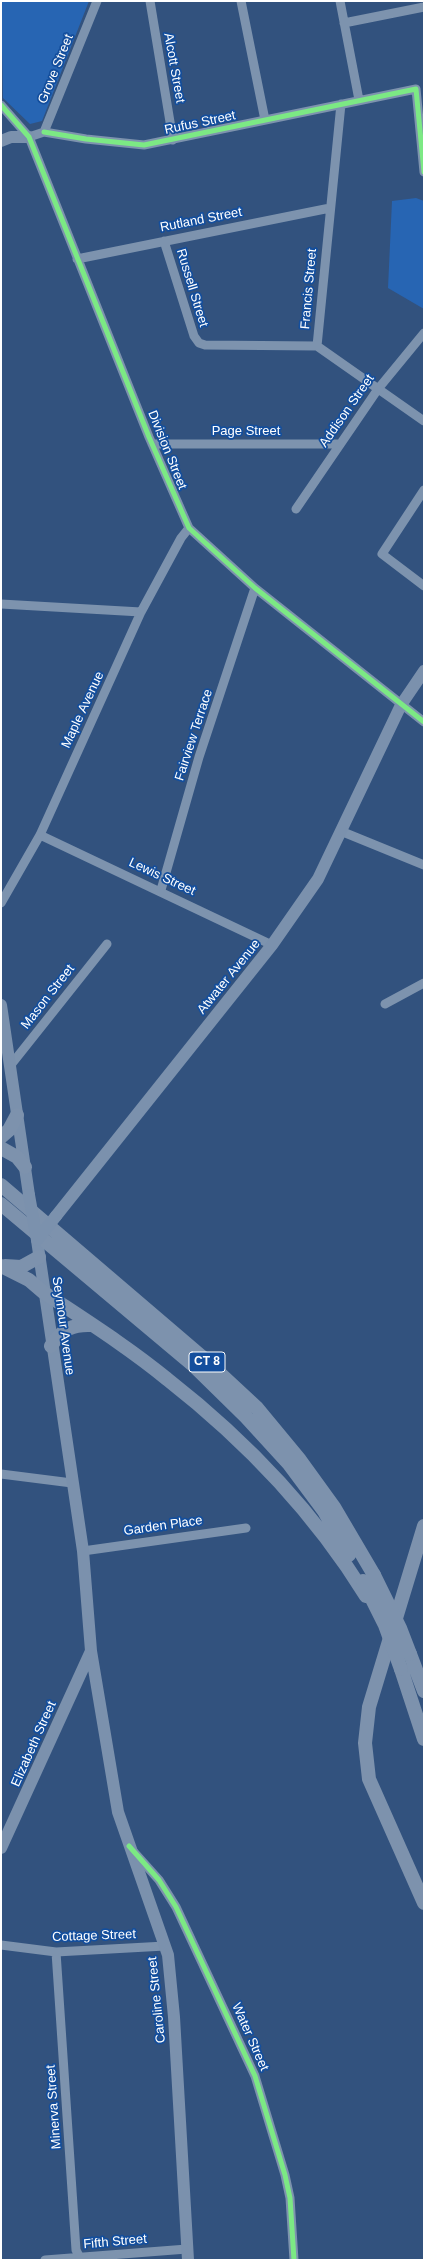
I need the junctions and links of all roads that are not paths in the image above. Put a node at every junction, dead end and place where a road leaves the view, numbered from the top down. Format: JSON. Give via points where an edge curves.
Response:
{"nodes":[{"id":1,"x":97,"y":1,"type":"edge"},
{"id":2,"x":150,"y":1,"type":"edge"},
{"id":3,"x":241,"y":1,"type":"edge"},
{"id":4,"x":340,"y":1,"type":"edge"},
{"id":5,"x":424,"y":7,"type":"edge"},
{"id":6,"x":344,"y":23,"type":"junction"},
{"id":7,"x":359,"y":100,"type":"junction"},
{"id":8,"x":341,"y":104,"type":"junction"},
{"id":9,"x":1,"y":105,"type":"edge"},
{"id":10,"x":264,"y":120,"type":"junction"},
{"id":11,"x":44,"y":132,"type":"junction"},
{"id":12,"x":29,"y":137,"type":"junction"},
{"id":13,"x":173,"y":140,"type":"junction"},
{"id":14,"x":1,"y":141,"type":"edge"},
{"id":15,"x":424,"y":172,"type":"edge"},
{"id":16,"x":330,"y":208,"type":"junction"},
{"id":17,"x":164,"y":241,"type":"junction"},
{"id":18,"x":77,"y":259,"type":"junction"},
{"id":19,"x":424,"y":333,"type":"edge"},
{"id":20,"x":318,"y":346,"type":"junction"},
{"id":21,"x":378,"y":389,"type":"junction"},
{"id":22,"x":424,"y":421,"type":"edge"},
{"id":23,"x":152,"y":444,"type":"junction"},
{"id":24,"x":339,"y":444,"type":"junction"},
{"id":25,"x":424,"y":490,"type":"edge"},
{"id":26,"x":296,"y":509,"type":"dead end"},
{"id":27,"x":189,"y":528,"type":"junction"},
{"id":28,"x":424,"y":586,"type":"edge"},
{"id":29,"x":255,"y":588,"type":"junction"},
{"id":30,"x":1,"y":604,"type":"edge"},
{"id":31,"x":142,"y":612,"type":"junction"},
{"id":32,"x":424,"y":671,"type":"edge"},
{"id":33,"x":401,"y":705,"type":"junction"},
{"id":34,"x":424,"y":722,"type":"edge"},
{"id":35,"x":343,"y":832,"type":"junction"},
{"id":36,"x":40,"y":835,"type":"junction"},
{"id":37,"x":424,"y":865,"type":"edge"},
{"id":38,"x":161,"y":890,"type":"junction"},
{"id":39,"x":1,"y":903,"type":"edge"},
{"id":40,"x":107,"y":944,"type":"dead end"},
{"id":41,"x":272,"y":945,"type":"junction"},
{"id":42,"x":424,"y":982,"type":"edge"},
{"id":43,"x":385,"y":1004,"type":"dead end"},
{"id":44,"x":1,"y":1005,"type":"edge"},
{"id":45,"x":10,"y":1066,"type":"junction"},
{"id":46,"x":17,"y":1115,"type":"junction"},
{"id":47,"x":1,"y":1137,"type":"edge"},
{"id":48,"x":1,"y":1148,"type":"edge"},
{"id":49,"x":25,"y":1167,"type":"junction"},
{"id":50,"x":1,"y":1185,"type":"edge"},
{"id":51,"x":1,"y":1204,"type":"edge"},
{"id":52,"x":38,"y":1248,"type":"junction"},
{"id":53,"x":1,"y":1265,"type":"edge"},
{"id":54,"x":43,"y":1292,"type":"junction"},
{"id":55,"x":92,"y":1325,"type":"junction"},
{"id":56,"x":51,"y":1346,"type":"junction"},
{"id":57,"x":1,"y":1474,"type":"edge"},
{"id":58,"x":72,"y":1483,"type":"junction"},
{"id":59,"x":424,"y":1526,"type":"edge"},
{"id":60,"x":246,"y":1528,"type":"dead end"},
{"id":61,"x":84,"y":1550,"type":"junction"},
{"id":62,"x":365,"y":1580,"type":"junction"},
{"id":63,"x":91,"y":1651,"type":"junction"},
{"id":64,"x":424,"y":1691,"type":"edge"},
{"id":65,"x":424,"y":1739,"type":"edge"},
{"id":66,"x":129,"y":1846,"type":"junction"},
{"id":67,"x":1,"y":1848,"type":"edge"},
{"id":68,"x":424,"y":1903,"type":"edge"},
{"id":69,"x":1,"y":1945,"type":"edge"},
{"id":70,"x":165,"y":1946,"type":"junction"},
{"id":71,"x":56,"y":1952,"type":"junction"},
{"id":72,"x":187,"y":2254,"type":"edge"},
{"id":73,"x":81,"y":2259,"type":"edge"},
{"id":74,"x":45,"y":2260,"type":"edge"},
{"id":75,"x":294,"y":2260,"type":"edge"}],
"edges":[{"from":1,"to":11,"type":"street","name":"Grove Street"},
{"from":2,"to":13,"type":"street","name":"Alcott Street"},
{"from":3,"to":10,"type":"street"},
{"from":4,"to":6,"type":"street"},
{"from":5,"to":6,"type":"street"},
{"from":6,"to":7,"type":"street"},
{"from":7,"to":8,"type":"street","name":"Rufus Street"},
{"from":7,"to":15,"type":"street","name":"Rufus Street","via":[[416,89]]},
{"from":8,"to":10,"type":"street","name":"Rufus Street"},
{"from":8,"to":16,"type":"street","name":"Francis Street"},
{"from":9,"to":12,"type":"street","name":"Division Street"},
{"from":10,"to":13,"type":"street","name":"Rufus Street"},
{"from":11,"to":12,"type":"street"},
{"from":11,"to":13,"type":"street","name":"Rufus Street","via":[[86,140],[144,145]]},
{"from":12,"to":14,"type":"main road","via":[[11,137]]},
{"from":12,"to":18,"type":"street","name":"Division Street"},
{"from":16,"to":17,"type":"street","name":"Rutland Street"},
{"from":16,"to":20,"type":"street","name":"Francis Street"},
{"from":17,"to":18,"type":"street","name":"Rutland Street"},
{"from":17,"to":20,"type":"street","name":"Russell Street","via":[[194,336],[199,343]]},
{"from":18,"to":23,"type":"street","name":"Division Street"},
{"from":19,"to":21,"type":"street","name":"Addison Street"},
{"from":20,"to":21,"type":"street","name":"Francis Street"},
{"from":21,"to":22,"type":"street","name":"Francis Street"},
{"from":21,"to":24,"type":"street","name":"Addison Street"},
{"from":23,"to":24,"type":"street","name":"Page Street"},
{"from":23,"to":27,"type":"street","name":"Division Street"},
{"from":24,"to":26,"type":"street","name":"Addison Street"},
{"from":25,"to":28,"type":"street","via":[[382,554]]},
{"from":27,"to":29,"type":"street","name":"Division Street"},
{"from":27,"to":31,"type":"street","name":"Maple Avenue","via":[[181,538]]},
{"from":29,"to":33,"type":"street","name":"Division Street"},
{"from":29,"to":38,"type":"street","name":"Fairview Terrace","via":[[199,757]]},
{"from":30,"to":31,"type":"street"},
{"from":31,"to":36,"type":"street","name":"Maple Avenue"},
{"from":32,"to":33,"type":"main road","name":"Atwater Avenue"},
{"from":33,"to":34,"type":"street","name":"Division Street"},
{"from":33,"to":35,"type":"main road","name":"Atwater Avenue"},
{"from":35,"to":37,"type":"street"},
{"from":35,"to":41,"type":"main road","name":"Atwater Avenue","via":[[318,880]]},
{"from":36,"to":38,"type":"street","name":"Lewis Street"},
{"from":36,"to":39,"type":"street","name":"Maple Avenue"},
{"from":38,"to":41,"type":"street","name":"Lewis Street"},
{"from":40,"to":45,"type":"street","name":"Mason Street"},
{"from":41,"to":52,"type":"main road","name":"Atwater Avenue","bridge":true,"via":[[56,1216]]},
{"from":42,"to":43,"type":"street"},
{"from":44,"to":45,"type":"main road","name":"Seymour Avenue"},
{"from":45,"to":46,"type":"main road","name":"Seymour Avenue"},
{"from":46,"to":47,"type":"highway","via":[[9,1130]]},
{"from":46,"to":49,"type":"main road","name":"Seymour Avenue"},
{"from":48,"to":49,"type":"highway","via":[[17,1157]]},
{"from":49,"to":52,"type":"main road","name":"Seymour Avenue","bridge":true},
{"from":50,"to":62,"type":"highway","number":"CT 8","via":[[258,1408],[334,1507]]},
{"from":51,"to":62,"type":"highway","number":"CT 8","via":[[194,1366],[246,1417],[289,1464],[324,1511]]},
{"from":52,"to":53,"type":"highway","via":[[21,1267]]},
{"from":52,"to":54,"type":"main road","name":"Seymour Avenue"},
{"from":53,"to":54,"type":"highway","via":[[29,1280]]},
{"from":54,"to":55,"type":"highway"},
{"from":54,"to":56,"type":"main road","name":"Seymour Avenue"},
{"from":55,"to":56,"type":"highway","via":[[70,1326]]},
{"from":55,"to":62,"type":"highway","via":[[166,1378],[224,1426],[284,1486]]},
{"from":56,"to":58,"type":"main road","name":"Seymour Avenue"},
{"from":57,"to":58,"type":"street"},
{"from":58,"to":61,"type":"main road","name":"Seymour Avenue"},
{"from":59,"to":68,"type":"highway","via":[[369,1707],[365,1743],[369,1779]]},
{"from":60,"to":61,"type":"street","name":"Garden Place"},
{"from":61,"to":63,"type":"main road","name":"Seymour Avenue"},
{"from":62,"to":64,"type":"highway","number":"CT 8","bridge":true,"via":[[400,1628]]},
{"from":62,"to":65,"type":"highway","number":"CT 8","bridge":true,"via":[[385,1625]]},
{"from":63,"to":66,"type":"main road","name":"Caroline Street","via":[[118,1812]]},
{"from":63,"to":67,"type":"main road","name":"Elizabeth Street"},
{"from":66,"to":70,"type":"main road","name":"Caroline Street"},
{"from":66,"to":75,"type":"street","name":"Water Street","via":[[159,1880],[176,1907],[255,2076],[290,2198]]},
{"from":69,"to":71,"type":"street","name":"Cottage Street"},
{"from":70,"to":71,"type":"street","name":"Cottage Street"},
{"from":70,"to":72,"type":"main road","name":"Caroline Street","via":[[174,2017]]},
{"from":71,"to":73,"type":"street","name":"Minerva Street","via":[[76,2250]]},
{"from":72,"to":73,"type":"street","name":"Fifth Street"},
{"from":73,"to":74,"type":"street","name":"Fifth Street"}]}
